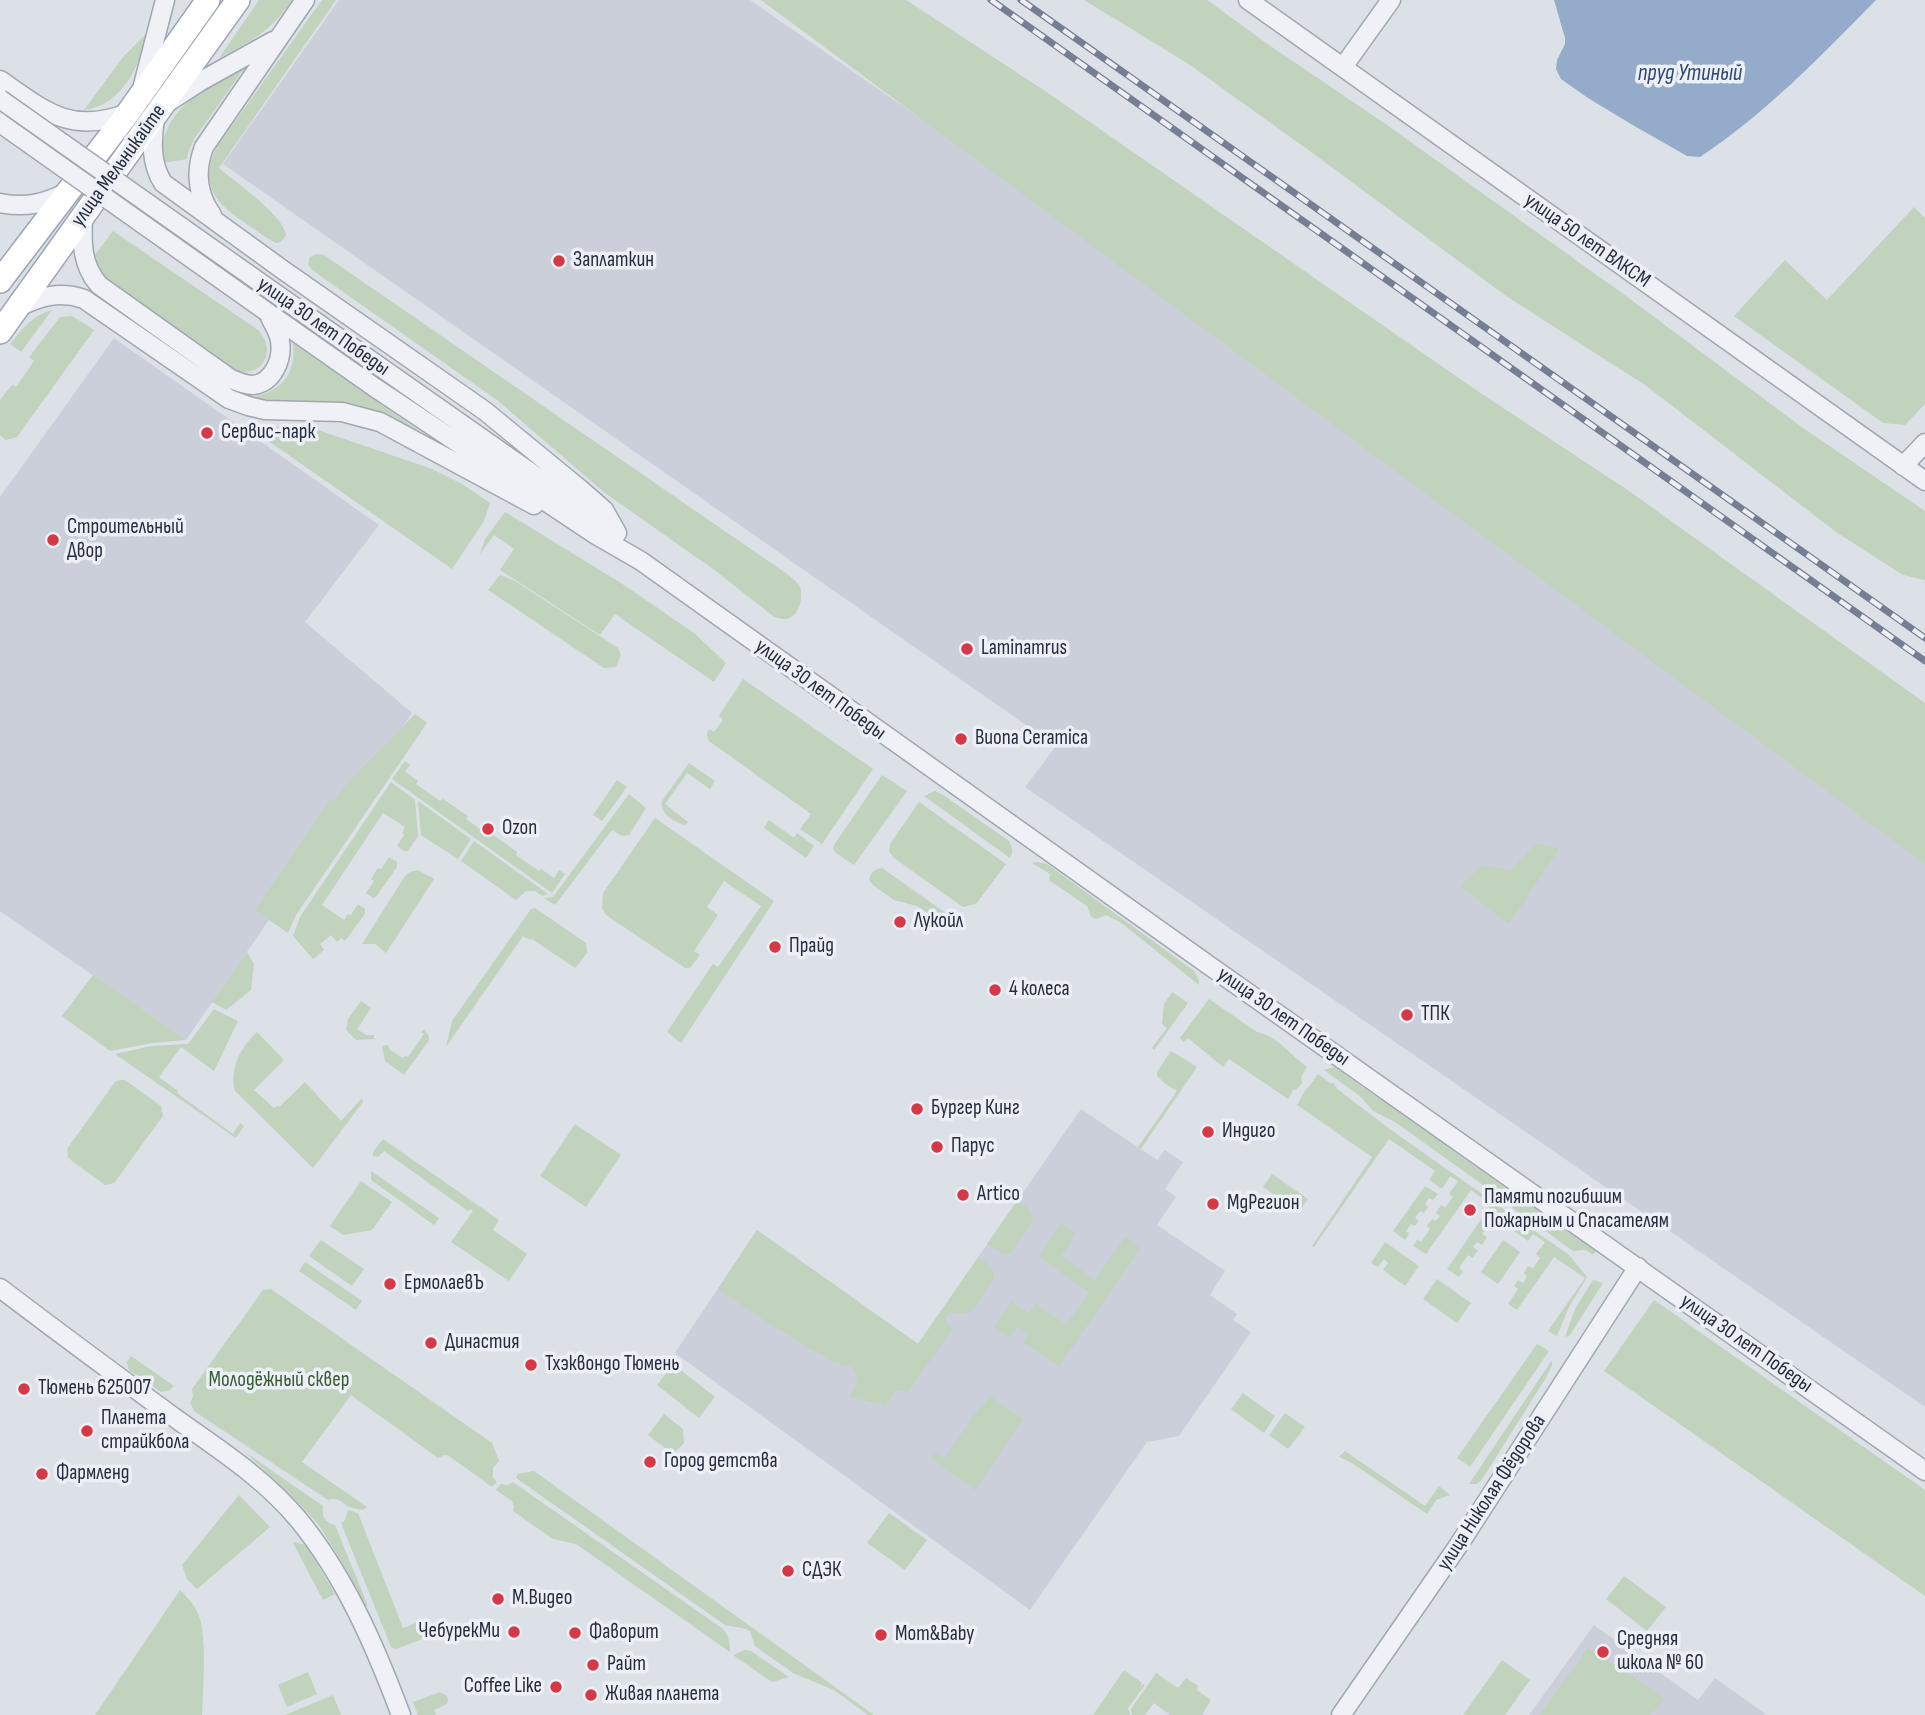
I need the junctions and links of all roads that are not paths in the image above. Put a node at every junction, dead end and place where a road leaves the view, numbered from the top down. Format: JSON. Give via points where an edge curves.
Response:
{"nodes":[{"id":1,"x":165,"y":0,"type":"edge"},
{"id":2,"x":208,"y":0,"type":"edge"},
{"id":3,"x":238,"y":0,"type":"edge"},
{"id":4,"x":305,"y":0,"type":"edge"},
{"id":5,"x":1248,"y":0,"type":"edge"},
{"id":6,"x":1391,"y":0,"type":"edge"},
{"id":7,"x":279,"y":37,"type":"junction"},
{"id":8,"x":1343,"y":67,"type":"junction"},
{"id":9,"x":0,"y":80,"type":"edge"},
{"id":10,"x":0,"y":99,"type":"edge"},
{"id":11,"x":134,"y":106,"type":"junction"},
{"id":12,"x":157,"y":114,"type":"junction"},
{"id":13,"x":0,"y":123,"type":"edge"},
{"id":14,"x":67,"y":192,"type":"junction"},
{"id":15,"x":0,"y":203,"type":"edge"},
{"id":16,"x":83,"y":216,"type":"junction"},
{"id":17,"x":222,"y":225,"type":"junction"},
{"id":18,"x":0,"y":281,"type":"edge"},
{"id":19,"x":19,"y":307,"type":"junction"},
{"id":20,"x":267,"y":312,"type":"junction"},
{"id":21,"x":0,"y":332,"type":"edge"},
{"id":22,"x":1925,"y":443,"type":"edge"},
{"id":23,"x":1903,"y":466,"type":"junction"},
{"id":24,"x":1925,"y":481,"type":"edge"},
{"id":25,"x":617,"y":533,"type":"junction"},
{"id":26,"x":596,"y":535,"type":"junction"},
{"id":27,"x":641,"y":561,"type":"junction"},
{"id":28,"x":1638,"y":1267,"type":"junction"},
{"id":29,"x":0,"y":1288,"type":"edge"},
{"id":30,"x":1925,"y":1471,"type":"edge"},
{"id":31,"x":401,"y":1715,"type":"edge"},
{"id":32,"x":1341,"y":1715,"type":"edge"}],
"edges":[{"from":1,"to":11,"type":"street"},
{"from":2,"to":11,"type":"main road","name":"улица Мельникайте"},
{"from":3,"to":12,"type":"main road","name":"улица Мельникайте"},
{"from":4,"to":7,"type":"street"},
{"from":5,"to":8,"type":"street","name":"улица 50 лет ВЛКСМ"},
{"from":6,"to":8,"type":"street"},
{"from":7,"to":12,"type":"street","via":[[181,93]]},
{"from":7,"to":17,"type":"street","via":[[200,157],[203,200]]},
{"from":8,"to":23,"type":"street","name":"улица 50 лет ВЛКСМ"},
{"from":9,"to":11,"type":"street","via":[[56,117],[72,121],[108,120]]},
{"from":10,"to":25,"type":"street","name":"улица 30 лет Победы","bridge":true},
{"from":11,"to":14,"type":"main road","name":"улица Мельникайте"},
{"from":12,"to":16,"type":"main road","name":"улица Мельникайте"},
{"from":12,"to":17,"type":"street","via":[[152,144],[157,174]]},
{"from":13,"to":20,"type":"street","name":"улица 30 лет Победы","bridge":true},
{"from":14,"to":15,"type":"street","via":[[37,205]]},
{"from":14,"to":18,"type":"main road","name":"улица Мельникайте"},
{"from":16,"to":19,"type":"main road","name":"улица Мельникайте"},
{"from":16,"to":20,"type":"street","via":[[84,260],[99,285],[231,379],[253,385],[269,377],[276,367],[280,340]]},
{"from":17,"to":25,"type":"street","via":[[485,411],[604,510]]},
{"from":19,"to":21,"type":"main road","name":"улица Мельникайте"},
{"from":19,"to":26,"type":"street","via":[[57,294],[84,299],[229,399],[265,410],[342,412],[380,422]]},
{"from":20,"to":26,"type":"street","name":"улица 30 лет Победы"},
{"from":22,"to":23,"type":"street"},
{"from":23,"to":24,"type":"street","name":"улица 50 лет ВЛКСМ"},
{"from":25,"to":27,"type":"street","name":"улица 30 лет Победы"},
{"from":26,"to":27,"type":"street","name":"улица 30 лет Победы"},
{"from":27,"to":28,"type":"street","name":"улица 30 лет Победы"},
{"from":28,"to":30,"type":"street","name":"улица 30 лет Победы"},
{"from":28,"to":32,"type":"street","name":"улица Николая Фёдорова","via":[[1458,1546]]},
{"from":29,"to":31,"type":"street","via":[[248,1470],[278,1497],[339,1577]]}]}
